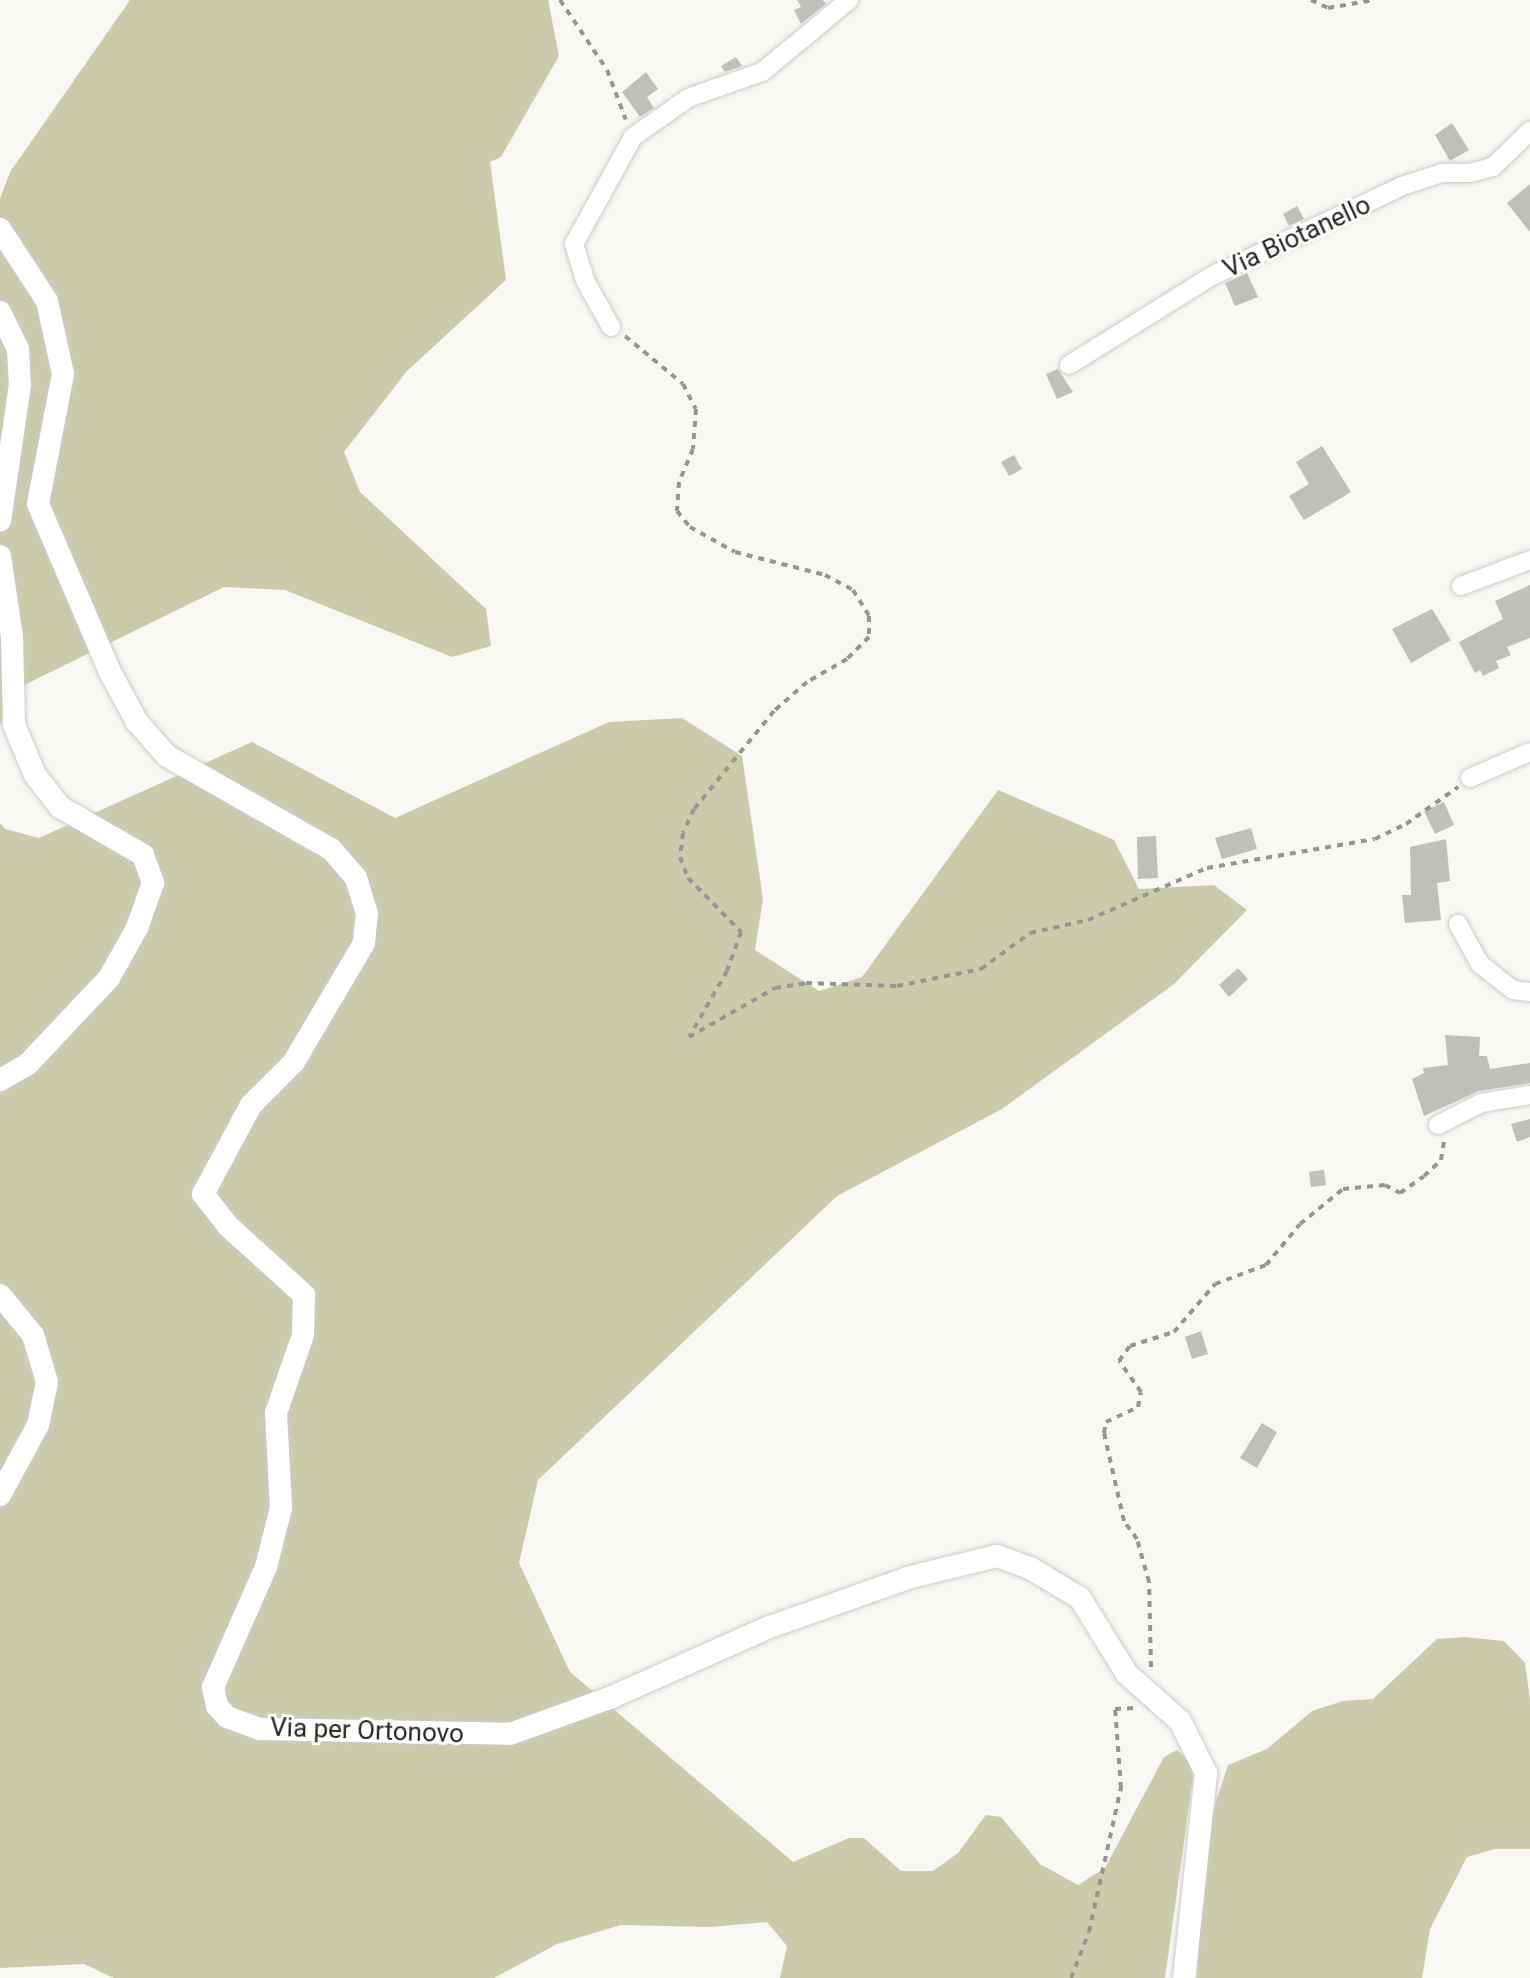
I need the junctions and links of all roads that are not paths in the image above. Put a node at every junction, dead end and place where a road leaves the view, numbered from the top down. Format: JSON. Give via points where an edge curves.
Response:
{"nodes":[{"id":1,"x":849,"y":0,"type":"edge"},
{"id":2,"x":1530,"y":131,"type":"edge"},
{"id":3,"x":0,"y":229,"type":"edge"},
{"id":4,"x":0,"y":312,"type":"edge"},
{"id":5,"x":611,"y":327,"type":"road end"},
{"id":6,"x":1069,"y":365,"type":"dead end"},
{"id":7,"x":0,"y":521,"type":"edge"},
{"id":8,"x":0,"y":556,"type":"edge"},
{"id":9,"x":1530,"y":560,"type":"edge"},
{"id":10,"x":1461,"y":586,"type":"dead end"},
{"id":11,"x":1530,"y":752,"type":"edge"},
{"id":12,"x":1470,"y":778,"type":"road end"},
{"id":13,"x":1458,"y":924,"type":"dead end"},
{"id":14,"x":1530,"y":992,"type":"edge"},
{"id":15,"x":0,"y":1080,"type":"edge"},
{"id":16,"x":1530,"y":1095,"type":"edge"},
{"id":17,"x":1438,"y":1125,"type":"road end"},
{"id":18,"x":0,"y":1295,"type":"edge"},
{"id":19,"x":0,"y":1495,"type":"edge"},
{"id":20,"x":1184,"y":1978,"type":"edge"}],
"edges":[{"from":1,"to":5,"type":"street","via":[[762,72],[688,98],[633,137],[574,244],[585,280]]},
{"from":2,"to":6,"type":"street","name":"Via Biotanello","via":[[1493,167],[1442,173],[1402,186],[1212,276]]},
{"from":3,"to":20,"type":"street","name":"Via per Ortonovo","via":[[47,301],[63,374],[38,504],[109,670],[137,722],[167,756],[331,849],[356,878],[367,913],[364,943],[294,1062],[251,1105],[203,1194],[228,1226],[304,1295],[303,1335],[276,1413],[281,1508],[266,1567],[213,1687],[217,1706],[227,1717],[260,1729],[510,1734],[612,1697],[767,1628],[911,1577],[997,1556],[1030,1568],[1080,1598],[1127,1674],[1180,1721],[1206,1773]]},
{"from":4,"to":7,"type":"street","via":[[18,349],[20,385]]},
{"from":8,"to":15,"type":"street","via":[[12,637],[14,725],[35,775],[60,807],[143,855],[153,883],[137,928],[109,978],[28,1064]]},
{"from":9,"to":10,"type":"street"},
{"from":11,"to":12,"type":"street"},
{"from":13,"to":14,"type":"street","via":[[1480,964],[1513,990]]},
{"from":16,"to":17,"type":"street","via":[[1481,1103]]},
{"from":18,"to":19,"type":"street","via":[[33,1335],[47,1382],[38,1425]]}]}
